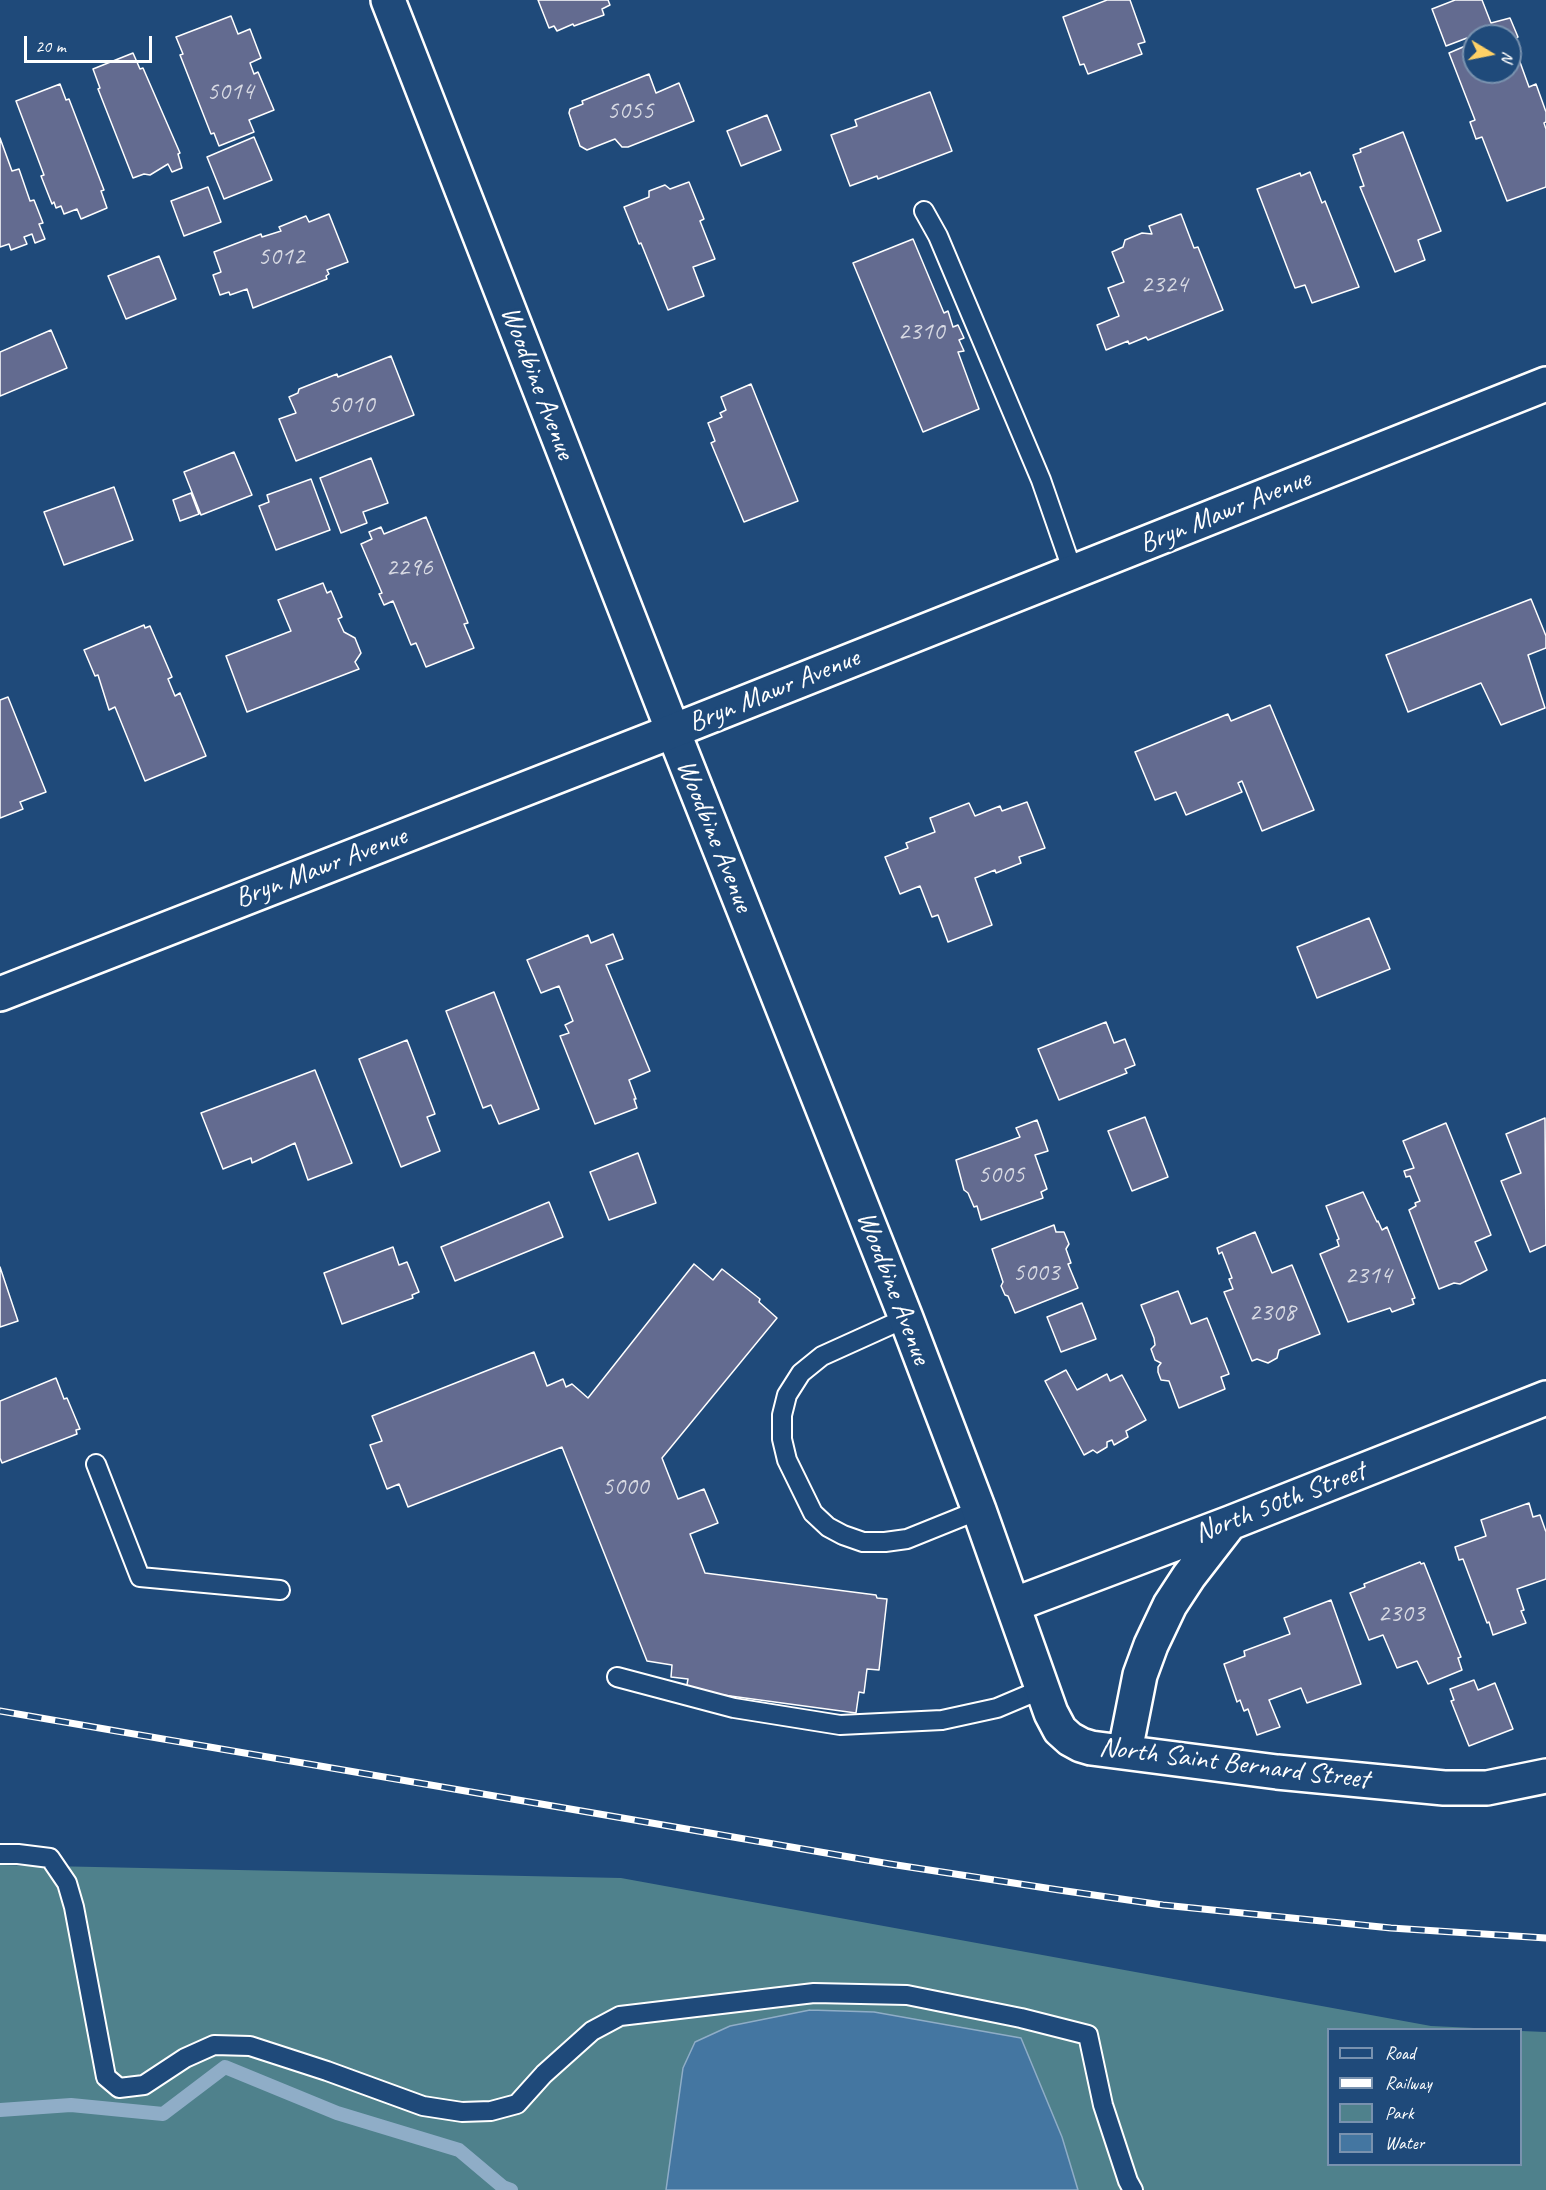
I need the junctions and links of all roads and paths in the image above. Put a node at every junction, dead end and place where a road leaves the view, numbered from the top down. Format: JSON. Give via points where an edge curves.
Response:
{"nodes":[{"id":1,"x":388,"y":0,"type":"edge"},
{"id":2,"x":924,"y":212,"type":"dead end"},
{"id":3,"x":1546,"y":384,"type":"edge"},
{"id":4,"x":1073,"y":572,"type":"junction"},
{"id":5,"x":673,"y":731,"type":"junction"},
{"id":6,"x":0,"y":994,"type":"edge"},
{"id":7,"x":906,"y":1318,"type":"junction"},
{"id":8,"x":1546,"y":1398,"type":"edge"},
{"id":9,"x":96,"y":1464,"type":"dead end"},
{"id":10,"x":979,"y":1510,"type":"junction"},
{"id":11,"x":1230,"y":1523,"type":"junction"},
{"id":12,"x":280,"y":1590,"type":"dead end"},
{"id":13,"x":1012,"y":1605,"type":"junction"},
{"id":14,"x":617,"y":1677,"type":"dead end"},
{"id":15,"x":1042,"y":1689,"type":"junction"},
{"id":16,"x":1125,"y":1751,"type":"junction"},
{"id":17,"x":1546,"y":1776,"type":"edge"},
{"id":18,"x":0,"y":1854,"type":"edge"},
{"id":19,"x":1133,"y":2190,"type":"edge"}],
"edges":[{"from":1,"to":5,"type":"street","name":"Woodbine Avenue"},
{"from":2,"to":4,"type":"lane","via":[[938,236],[1041,480]]},
{"from":3,"to":4,"type":"street","name":"Bryn Mawr Avenue"},
{"from":4,"to":5,"type":"street","name":"Bryn Mawr Avenue"},
{"from":5,"to":6,"type":"street","name":"Bryn Mawr Avenue"},
{"from":5,"to":7,"type":"street","name":"Woodbine Avenue"},
{"from":7,"to":10,"type":"street","name":"Woodbine Avenue"},
{"from":7,"to":10,"type":"lane","via":[[822,1356],[801,1373],[782,1415],[787,1460],[813,1513],[828,1527],[863,1542],[907,1539]]},
{"from":8,"to":11,"type":"street","name":"North 50th Street"},
{"from":9,"to":12,"type":"lane","via":[[140,1576]]},
{"from":10,"to":13,"type":"street","name":"Woodbine Avenue"},
{"from":11,"to":13,"type":"street","name":"North 50th Street"},
{"from":11,"to":16,"type":"street","via":[[1189,1576],[1159,1626],[1140,1675]]},
{"from":13,"to":15,"type":"street","name":"North Saint Bernard Street"},
{"from":14,"to":15,"type":"lane","via":[[734,1708],[840,1725],[942,1720],[997,1708]]},
{"from":15,"to":16,"type":"street","name":"North Saint Bernard Street","via":[[1060,1730],[1070,1739],[1091,1748]]},
{"from":16,"to":17,"type":"street","name":"North Saint Bernard Street","via":[[1277,1772],[1444,1788],[1487,1788]]},
{"from":18,"to":19,"type":"lane","via":[[50,1858],[68,1883],[106,2077],[119,2088],[144,2085],[185,2058],[214,2045],[250,2046],[423,2106],[462,2112],[492,2111],[517,2104],[592,2031],[620,2016],[814,1993],[907,1995],[1088,2035],[1104,2105]]}]}
